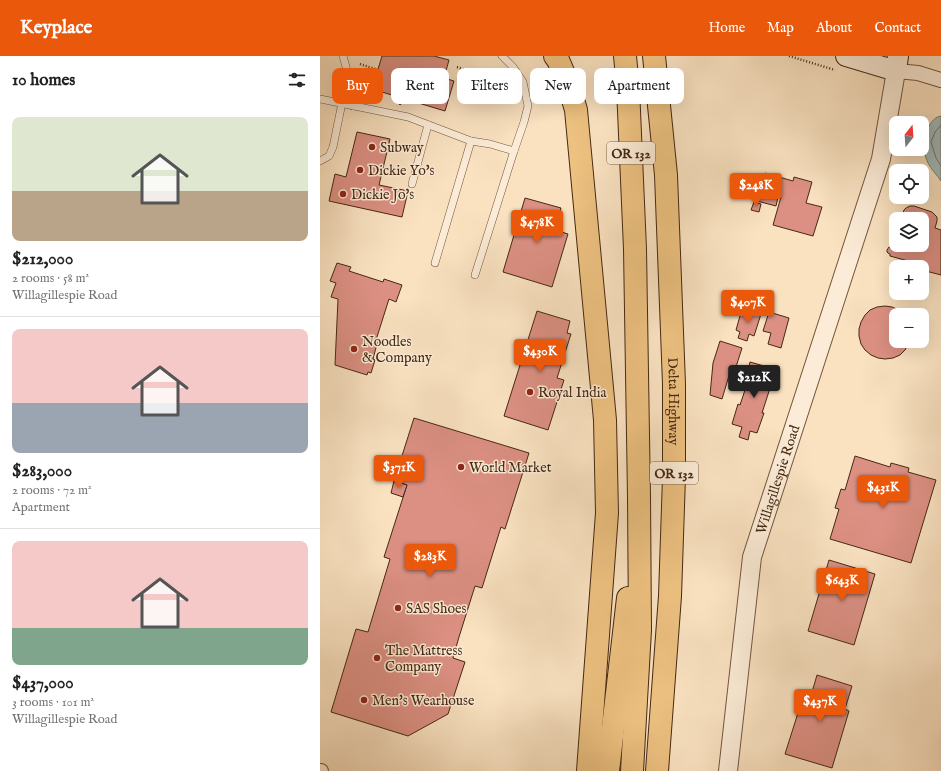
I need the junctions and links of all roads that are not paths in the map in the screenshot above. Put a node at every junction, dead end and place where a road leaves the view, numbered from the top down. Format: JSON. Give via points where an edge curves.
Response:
{"nodes":[{"id":1,"x":343,"y":56,"type":"edge"},
{"id":2,"x":502,"y":56,"type":"edge"},
{"id":3,"x":555,"y":56,"type":"edge"},
{"id":4,"x":611,"y":56,"type":"edge"},
{"id":5,"x":625,"y":56,"type":"edge"},
{"id":6,"x":654,"y":56,"type":"edge"},
{"id":7,"x":664,"y":56,"type":"edge"},
{"id":8,"x":846,"y":56,"type":"edge"},
{"id":9,"x":897,"y":63,"type":"edge"},
{"id":10,"x":941,"y":80,"type":"edge"},
{"id":11,"x":320,"y":99,"type":"edge"},
{"id":12,"x":332,"y":101,"type":"edge"},
{"id":13,"x":342,"y":104,"type":"edge"},
{"id":14,"x":346,"y":104,"type":"edge"},
{"id":15,"x":353,"y":106,"type":"junction"},
{"id":16,"x":428,"y":125,"type":"junction"},
{"id":17,"x":471,"y":141,"type":"junction"},
{"id":18,"x":514,"y":151,"type":"junction"},
{"id":19,"x":320,"y":161,"type":"edge"},
{"id":20,"x":666,"y":175,"type":"junction"},
{"id":21,"x":412,"y":184,"type":"dead end"},
{"id":22,"x":635,"y":249,"type":"junction"},
{"id":23,"x":435,"y":263,"type":"dead end"},
{"id":24,"x":475,"y":275,"type":"dead end"},
{"id":25,"x":639,"y":497,"type":"junction"},
{"id":26,"x":588,"y":771,"type":"edge"},
{"id":27,"x":608,"y":771,"type":"edge"},
{"id":28,"x":632,"y":771,"type":"edge"},
{"id":29,"x":657,"y":771,"type":"edge"},
{"id":30,"x":728,"y":771,"type":"edge"}],
"edges":[{"from":1,"to":15,"type":"lane"},
{"from":2,"to":18,"type":"lane","via":[[523,82],[528,106]]},
{"from":3,"to":26,"type":"highway","via":[[569,86],[576,110],[605,420],[607,513]]},
{"from":4,"to":22,"type":"highway"},
{"from":5,"to":22,"type":"highway","number":"OR 132"},
{"from":6,"to":20,"type":"highway","name":"Delta Highway","number":"OR 132"},
{"from":7,"to":20,"type":"highway"},
{"from":8,"to":9,"type":"main road"},
{"from":9,"to":10,"type":"street"},
{"from":9,"to":30,"type":"street","name":"Willagillespie Road","via":[[882,158],[752,557]]},
{"from":11,"to":12,"type":"lane"},
{"from":13,"to":19,"type":"lane","via":[[333,148],[329,156]]},
{"from":14,"to":15,"type":"lane"},
{"from":15,"to":16,"type":"lane","via":[[408,117]]},
{"from":16,"to":17,"type":"lane"},
{"from":16,"to":21,"type":"lane"},
{"from":17,"to":18,"type":"lane"},
{"from":17,"to":23,"type":"lane"},
{"from":18,"to":24,"type":"lane"},
{"from":20,"to":29,"type":"highway","name":"Delta Highway","number":"OR 132","via":[[674,384],[674,476],[670,596]]},
{"from":22,"to":25,"type":"highway","number":"OR 132"},
{"from":25,"to":27,"type":"highway"},
{"from":25,"to":28,"type":"highway","via":[[640,630]]}]}
